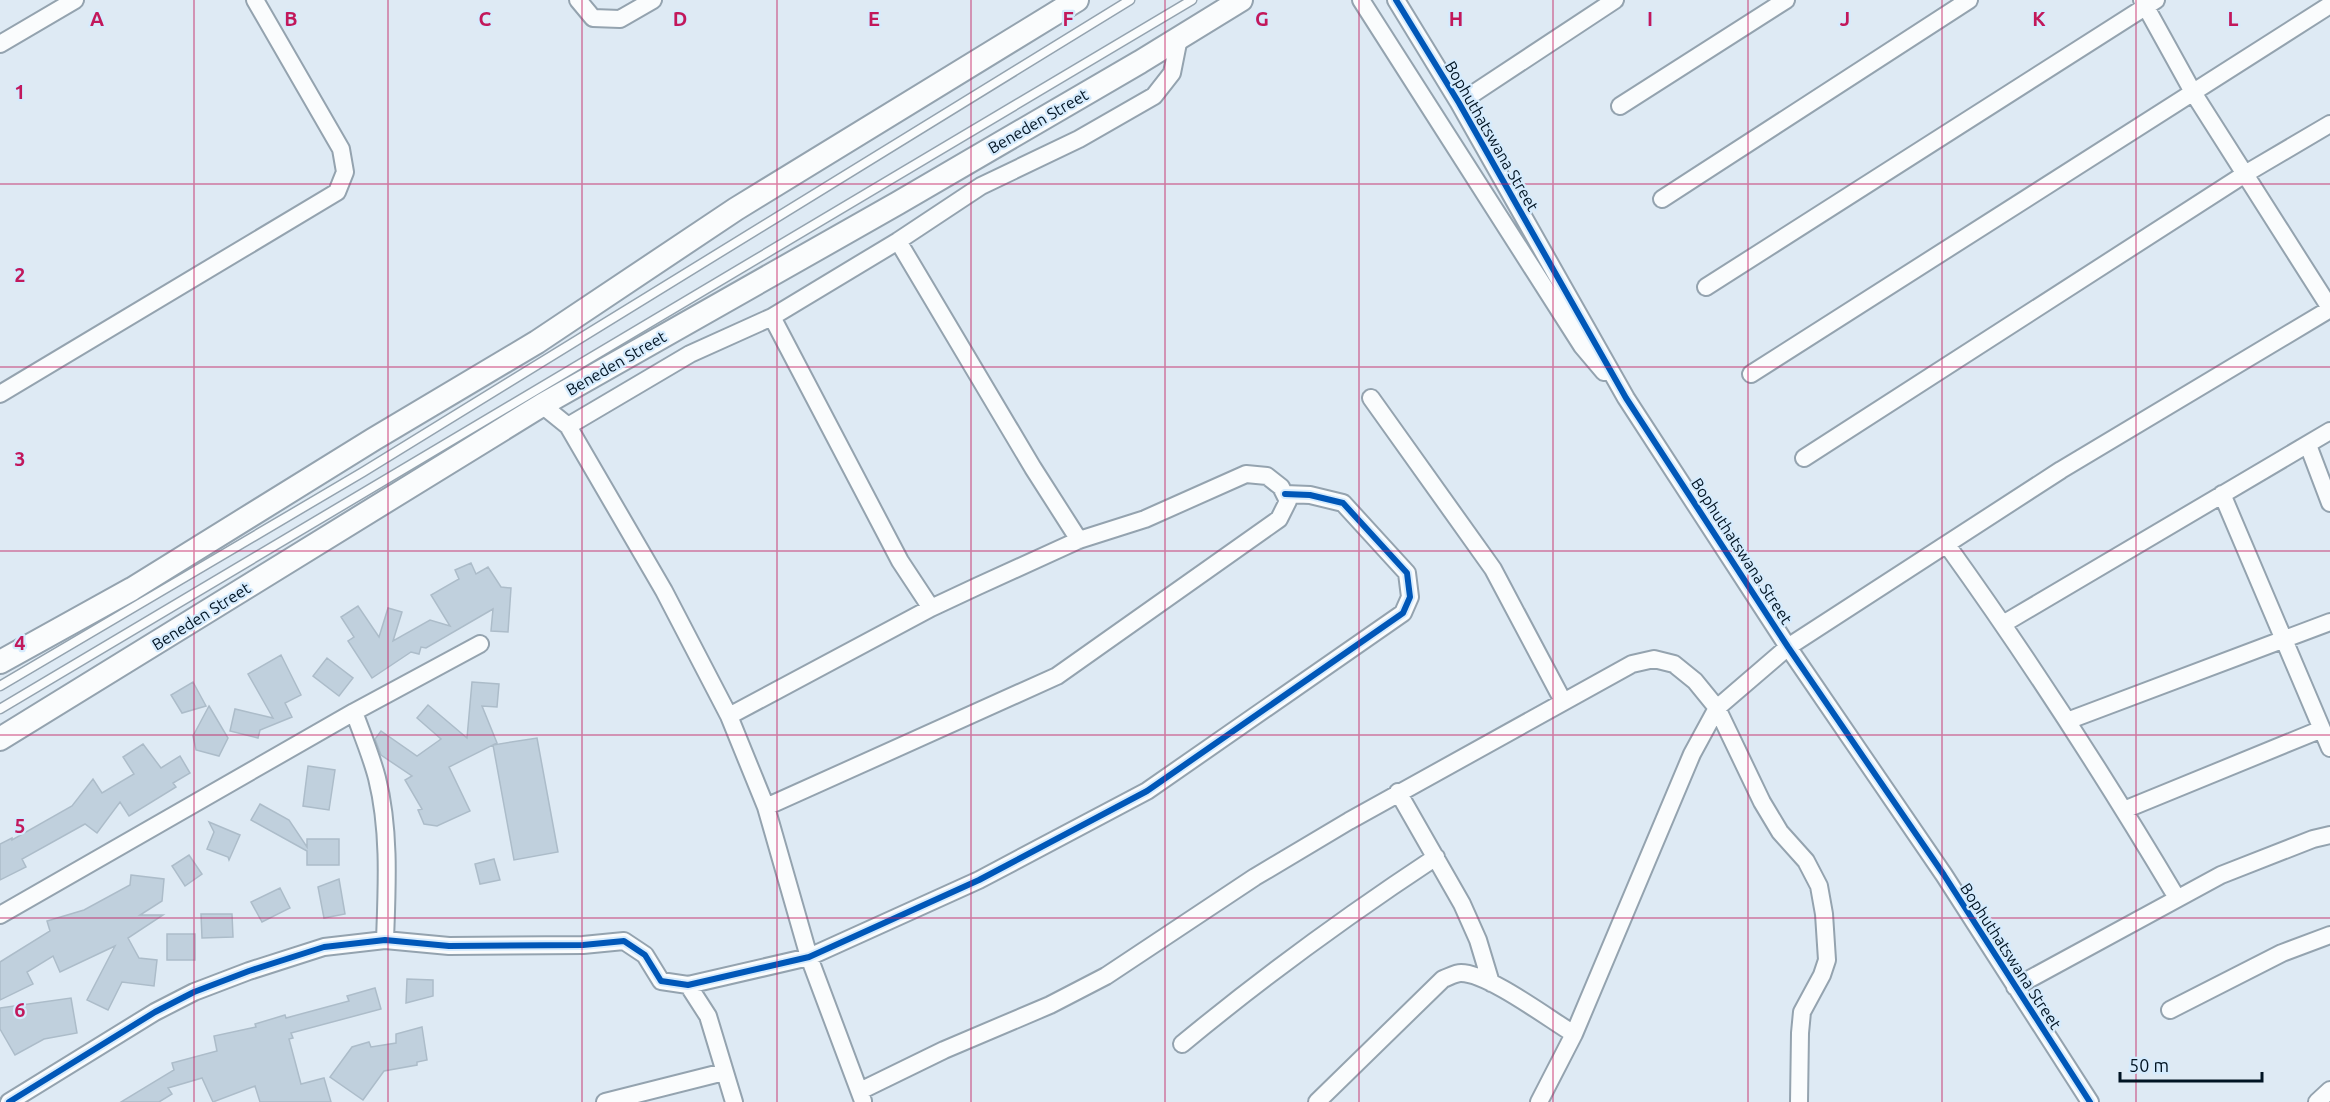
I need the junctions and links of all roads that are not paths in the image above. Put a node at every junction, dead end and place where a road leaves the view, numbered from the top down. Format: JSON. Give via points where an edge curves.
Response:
{"nodes":[{"id":1,"x":75,"y":0,"type":"edge"},
{"id":2,"x":255,"y":0,"type":"edge"},
{"id":3,"x":578,"y":0,"type":"edge"},
{"id":4,"x":653,"y":0,"type":"edge"},
{"id":5,"x":1077,"y":0,"type":"edge"},
{"id":6,"x":1130,"y":0,"type":"edge"},
{"id":7,"x":1192,"y":0,"type":"edge"},
{"id":8,"x":1240,"y":0,"type":"edge"},
{"id":9,"x":1361,"y":0,"type":"edge"},
{"id":10,"x":1396,"y":0,"type":"edge"},
{"id":11,"x":1615,"y":0,"type":"edge"},
{"id":12,"x":1786,"y":0,"type":"edge"},
{"id":13,"x":1969,"y":0,"type":"edge"},
{"id":14,"x":2148,"y":2,"type":"edge"},
{"id":15,"x":2330,"y":5,"type":"edge"},
{"id":16,"x":1179,"y":38,"type":"junction"},
{"id":17,"x":0,"y":44,"type":"edge"},
{"id":18,"x":2194,"y":94,"type":"junction"},
{"id":19,"x":1459,"y":104,"type":"junction"},
{"id":20,"x":1620,"y":106,"type":"dead end"},
{"id":21,"x":2330,"y":124,"type":"edge"},
{"id":22,"x":2245,"y":174,"type":"junction"},
{"id":23,"x":1662,"y":199,"type":"dead end"},
{"id":24,"x":898,"y":241,"type":"junction"},
{"id":25,"x":1706,"y":287,"type":"dead end"},
{"id":26,"x":2330,"y":308,"type":"edge"},
{"id":27,"x":772,"y":317,"type":"junction"},
{"id":28,"x":1751,"y":374,"type":"dead end"},
{"id":29,"x":0,"y":394,"type":"edge"},
{"id":30,"x":1371,"y":398,"type":"dead end"},
{"id":31,"x":1626,"y":398,"type":"junction"},
{"id":32,"x":542,"y":405,"type":"junction"},
{"id":33,"x":568,"y":426,"type":"junction"},
{"id":34,"x":2330,"y":432,"type":"edge"},
{"id":35,"x":2308,"y":445,"type":"junction"},
{"id":36,"x":1804,"y":458,"type":"dead end"},
{"id":37,"x":1285,"y":494,"type":"junction"},
{"id":38,"x":2222,"y":494,"type":"junction"},
{"id":39,"x":2330,"y":503,"type":"edge"},
{"id":40,"x":1080,"y":540,"type":"junction"},
{"id":41,"x":1947,"y":545,"type":"junction"},
{"id":42,"x":931,"y":609,"type":"junction"},
{"id":43,"x":2330,"y":622,"type":"edge"},
{"id":44,"x":2004,"y":624,"type":"junction"},
{"id":45,"x":2285,"y":640,"type":"junction"},
{"id":46,"x":480,"y":644,"type":"dead end"},
{"id":47,"x":1788,"y":647,"type":"junction"},
{"id":48,"x":0,"y":662,"type":"edge"},
{"id":49,"x":0,"y":686,"type":"edge"},
{"id":50,"x":1563,"y":701,"type":"junction"},
{"id":51,"x":1717,"y":708,"type":"junction"},
{"id":52,"x":0,"y":709,"type":"edge"},
{"id":53,"x":354,"y":712,"type":"junction"},
{"id":54,"x":729,"y":716,"type":"junction"},
{"id":55,"x":2067,"y":721,"type":"junction"},
{"id":56,"x":2322,"y":729,"type":"junction"},
{"id":57,"x":0,"y":739,"type":"edge"},
{"id":58,"x":2330,"y":747,"type":"edge"},
{"id":59,"x":1398,"y":792,"type":"junction"},
{"id":60,"x":766,"y":807,"type":"junction"},
{"id":61,"x":2124,"y":810,"type":"junction"},
{"id":62,"x":2330,"y":835,"type":"edge"},
{"id":63,"x":1436,"y":857,"type":"junction"},
{"id":64,"x":2177,"y":897,"type":"junction"},
{"id":65,"x":0,"y":915,"type":"edge"},
{"id":66,"x":2330,"y":935,"type":"edge"},
{"id":67,"x":385,"y":939,"type":"junction"},
{"id":68,"x":809,"y":957,"type":"junction"},
{"id":69,"x":1491,"y":983,"type":"junction"},
{"id":70,"x":688,"y":986,"type":"junction"},
{"id":71,"x":2015,"y":987,"type":"junction"},
{"id":72,"x":2170,"y":1010,"type":"dead end"},
{"id":73,"x":1574,"y":1034,"type":"junction"},
{"id":74,"x":1182,"y":1044,"type":"dead end"},
{"id":75,"x":724,"y":1072,"type":"junction"},
{"id":76,"x":2330,"y":1090,"type":"edge"},
{"id":77,"x":861,"y":1097,"type":"edge"},
{"id":78,"x":9,"y":1102,"type":"edge"},
{"id":79,"x":605,"y":1102,"type":"edge"},
{"id":80,"x":734,"y":1102,"type":"edge"},
{"id":81,"x":1317,"y":1102,"type":"edge"},
{"id":82,"x":1539,"y":1102,"type":"edge"},
{"id":83,"x":1799,"y":1102,"type":"edge"},
{"id":84,"x":2090,"y":1102,"type":"edge"},
{"id":85,"x":2317,"y":1102,"type":"edge"}],
"edges":[{"from":1,"to":17,"type":"street"},
{"from":2,"to":29,"type":"street","via":[[341,149],[345,172],[337,192]]},
{"from":3,"to":4,"type":"street","via":[[593,18],[620,19]]},
{"from":5,"to":48,"type":"main road","via":[[736,209],[537,342],[132,589]]},
{"from":6,"to":49,"type":"lane","via":[[363,472]]},
{"from":7,"to":52,"type":"lane"},
{"from":8,"to":16,"type":"main road","name":"Beneden Street"},
{"from":9,"to":31,"type":"street","name":"Bophuthatswana Street","via":[[1582,346]]},
{"from":10,"to":19,"type":"street","name":"Bophuthatswana Street"},
{"from":11,"to":19,"type":"street"},
{"from":12,"to":20,"type":"street"},
{"from":13,"to":23,"type":"street"},
{"from":14,"to":18,"type":"street"},
{"from":14,"to":25,"type":"street"},
{"from":15,"to":18,"type":"street"},
{"from":16,"to":24,"type":"street","via":[[1172,73],[1154,96],[1079,139],[981,186]]},
{"from":16,"to":32,"type":"main road","name":"Beneden Street"},
{"from":18,"to":22,"type":"street"},
{"from":18,"to":28,"type":"street"},
{"from":19,"to":31,"type":"street","name":"Bophuthatswana Street"},
{"from":21,"to":22,"type":"street"},
{"from":22,"to":26,"type":"street"},
{"from":22,"to":36,"type":"street"},
{"from":24,"to":27,"type":"street"},
{"from":24,"to":40,"type":"street"},
{"from":26,"to":41,"type":"street","via":[[2061,470]]},
{"from":27,"to":33,"type":"street","via":[[690,354]]},
{"from":27,"to":42,"type":"street","via":[[900,561]]},
{"from":30,"to":50,"type":"street","via":[[1493,569]]},
{"from":31,"to":47,"type":"street","name":"Bophuthatswana Street"},
{"from":32,"to":33,"type":"street"},
{"from":32,"to":57,"type":"main road","name":"Beneden Street"},
{"from":33,"to":54,"type":"street","via":[[664,591]]},
{"from":34,"to":35,"type":"street"},
{"from":35,"to":38,"type":"street"},
{"from":35,"to":39,"type":"street"},
{"from":37,"to":40,"type":"street","via":[[1267,476],[1246,474],[1145,519]]},
{"from":37,"to":60,"type":"street","via":[[1288,501],[1279,519],[1057,676]]},
{"from":37,"to":68,"type":"street","via":[[1343,503],[1407,573],[1410,597],[1403,613],[1147,790],[988,876]]},
{"from":38,"to":44,"type":"street"},
{"from":38,"to":45,"type":"street"},
{"from":40,"to":42,"type":"street"},
{"from":41,"to":44,"type":"street"},
{"from":41,"to":47,"type":"street"},
{"from":42,"to":54,"type":"street"},
{"from":43,"to":45,"type":"street"},
{"from":44,"to":55,"type":"street"},
{"from":45,"to":55,"type":"street"},
{"from":45,"to":56,"type":"street"},
{"from":46,"to":53,"type":"street"},
{"from":47,"to":51,"type":"street"},
{"from":47,"to":71,"type":"street","name":"Bophuthatswana Street","via":[[1944,875]]},
{"from":50,"to":51,"type":"street","via":[[1632,664],[1654,659],[1674,664],[1695,681]]},
{"from":50,"to":59,"type":"street"},
{"from":51,"to":73,"type":"street","via":[[1692,754]]},
{"from":51,"to":83,"type":"street","via":[[1762,802],[1780,832],[1806,861],[1819,886],[1827,960],[1802,1012]]},
{"from":53,"to":65,"type":"street"},
{"from":53,"to":67,"type":"street","via":[[381,800],[387,884]]},
{"from":54,"to":60,"type":"street"},
{"from":55,"to":61,"type":"street"},
{"from":56,"to":58,"type":"street"},
{"from":56,"to":61,"type":"street"},
{"from":59,"to":63,"type":"street"},
{"from":59,"to":77,"type":"street","via":[[1255,877],[1106,976],[1050,1005],[944,1050]]},
{"from":60,"to":68,"type":"street"},
{"from":61,"to":64,"type":"street"},
{"from":62,"to":64,"type":"street","via":[[2259,859]]},
{"from":63,"to":69,"type":"street","via":[[1478,940]]},
{"from":63,"to":74,"type":"street","via":[[1248,989]]},
{"from":64,"to":71,"type":"street"},
{"from":66,"to":72,"type":"street","via":[[2282,953]]},
{"from":67,"to":70,"type":"street","via":[[449,946],[624,941],[645,955],[661,981]]},
{"from":67,"to":78,"type":"street","via":[[324,947],[194,992]]},
{"from":68,"to":70,"type":"street"},
{"from":68,"to":77,"type":"street"},
{"from":69,"to":73,"type":"street"},
{"from":69,"to":81,"type":"street","via":[[1459,973],[1443,979]]},
{"from":70,"to":75,"type":"street","via":[[708,1016]]},
{"from":71,"to":84,"type":"street","name":"Bophuthatswana Street"},
{"from":73,"to":82,"type":"street"},
{"from":75,"to":79,"type":"street"},
{"from":75,"to":80,"type":"street"},
{"from":76,"to":85,"type":"street"}]}
